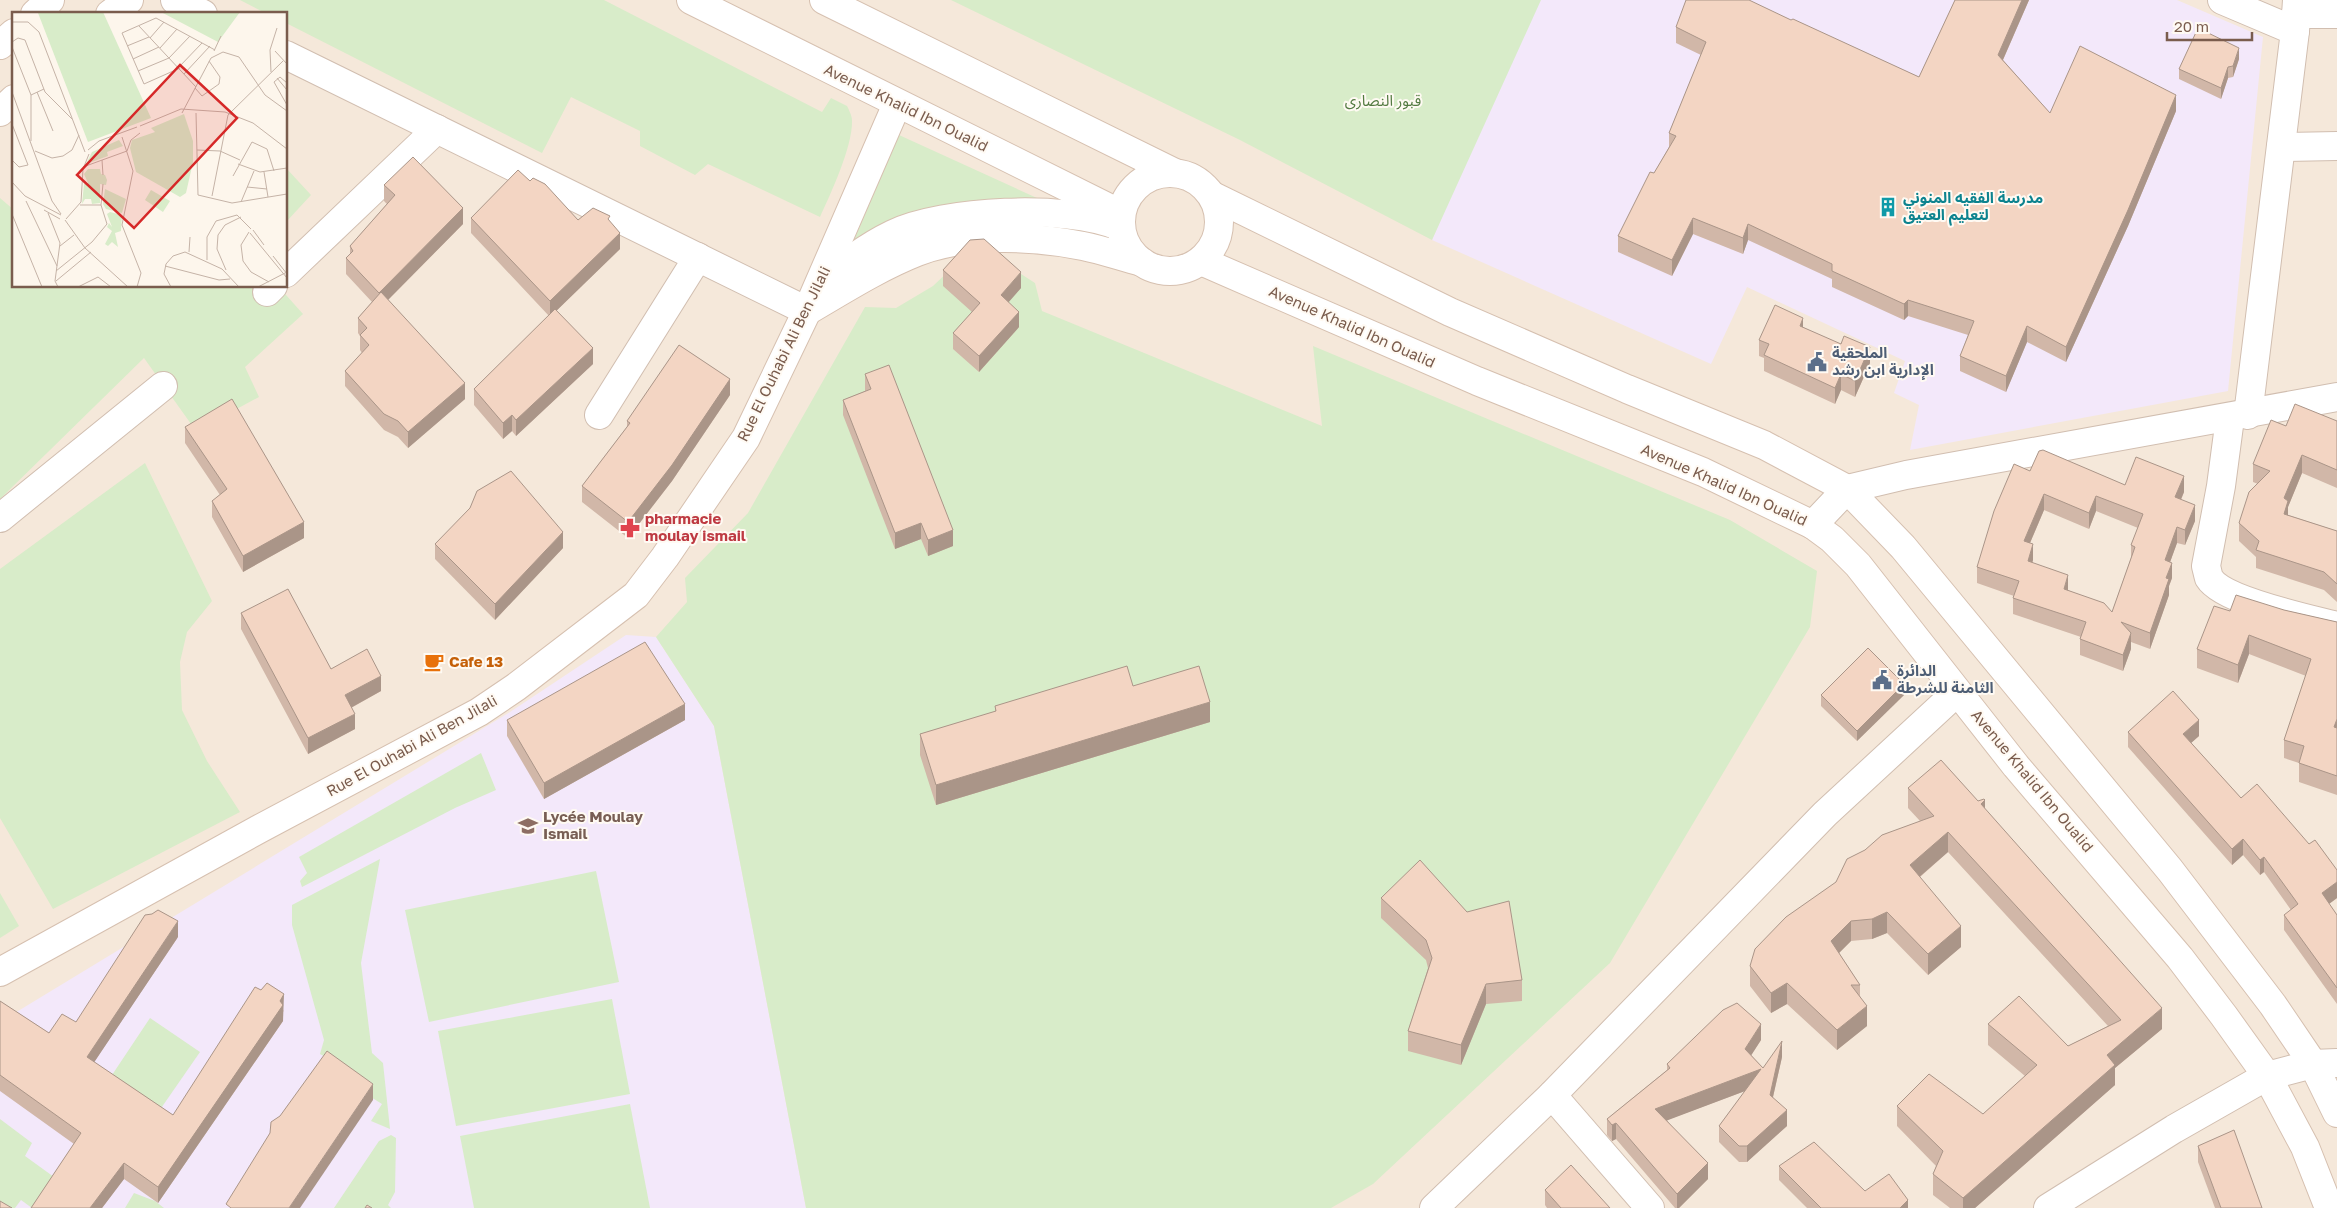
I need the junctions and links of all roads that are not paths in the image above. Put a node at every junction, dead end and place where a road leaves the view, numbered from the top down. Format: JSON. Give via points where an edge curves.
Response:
{"nodes":[{"id":1,"x":50,"y":0,"type":"edge"},
{"id":2,"x":129,"y":0,"type":"edge"},
{"id":3,"x":175,"y":0,"type":"edge"},
{"id":4,"x":691,"y":0,"type":"edge"},
{"id":5,"x":824,"y":0,"type":"edge"},
{"id":6,"x":2222,"y":0,"type":"edge"},
{"id":7,"x":37,"y":12,"type":"edge"},
{"id":8,"x":113,"y":12,"type":"edge"},
{"id":9,"x":199,"y":12,"type":"edge"},
{"id":10,"x":2337,"y":14,"type":"edge"},
{"id":11,"x":2296,"y":15,"type":"edge"},
{"id":12,"x":12,"y":35,"type":"edge"},
{"id":13,"x":0,"y":46,"type":"edge"},
{"id":14,"x":288,"y":56,"type":"edge"},
{"id":15,"x":12,"y":101,"type":"edge"},
{"id":16,"x":898,"y":104,"type":"junction"},
{"id":17,"x":0,"y":112,"type":"edge"},
{"id":18,"x":437,"y":129,"type":"junction"},
{"id":19,"x":2337,"y":146,"type":"edge"},
{"id":20,"x":2281,"y":147,"type":"junction"},
{"id":21,"x":1175,"y":173,"type":"junction"},
{"id":22,"x":1213,"y":196,"type":"junction"},
{"id":23,"x":1121,"y":221,"type":"junction"},
{"id":24,"x":698,"y":257,"type":"junction"},
{"id":25,"x":1201,"y":261,"type":"junction"},
{"id":26,"x":1142,"y":262,"type":"junction"},
{"id":27,"x":288,"y":272,"type":"edge"},
{"id":28,"x":818,"y":286,"type":"junction"},
{"id":29,"x":807,"y":311,"type":"junction"},
{"id":30,"x":163,"y":386,"type":"dead end"},
{"id":31,"x":2337,"y":397,"type":"edge"},
{"id":32,"x":599,"y":415,"type":"dead end"},
{"id":33,"x":2239,"y":416,"type":"junction"},
{"id":34,"x":1847,"y":489,"type":"junction"},
{"id":35,"x":0,"y":518,"type":"edge"},
{"id":36,"x":1813,"y":524,"type":"junction"},
{"id":37,"x":2337,"y":626,"type":"edge"},
{"id":38,"x":1958,"y":692,"type":"junction"},
{"id":39,"x":0,"y":972,"type":"edge"},
{"id":40,"x":2325,"y":1064,"type":"edge"},
{"id":41,"x":2267,"y":1076,"type":"junction"},
{"id":42,"x":1552,"y":1095,"type":"junction"},
{"id":43,"x":2337,"y":1113,"type":"edge"},
{"id":44,"x":1434,"y":1208,"type":"edge"},
{"id":45,"x":1650,"y":1208,"type":"edge"},
{"id":46,"x":2048,"y":1208,"type":"edge"},
{"id":47,"x":2329,"y":1208,"type":"edge"}],
"edges":[{"from":1,"to":7,"type":"street"},
{"from":2,"to":8,"type":"street"},
{"from":3,"to":9,"type":"street"},
{"from":4,"to":16,"type":"street","name":"Avenue Khalid Ibn Oualid"},
{"from":5,"to":21,"type":"street"},
{"from":6,"to":11,"type":"street"},
{"from":10,"to":11,"type":"street"},
{"from":11,"to":20,"type":"street"},
{"from":12,"to":13,"type":"street"},
{"from":14,"to":18,"type":"street"},
{"from":15,"to":17,"type":"street"},
{"from":16,"to":23,"type":"street","name":"Avenue Khalid Ibn Oualid"},
{"from":16,"to":28,"type":"street","name":"Rue El Ouhabi Ali Ben Jilali"},
{"from":18,"to":24,"type":"street"},
{"from":18,"to":27,"type":"street"},
{"from":19,"to":20,"type":"street"},
{"from":20,"to":33,"type":"street"},
{"from":21,"to":22,"type":"street","via":[[1190,177]]},
{"from":21,"to":23,"type":"street","via":[[1146,179],[1134,188],[1126,200]]},
{"from":22,"to":25,"type":"street","via":[[1219,217],[1217,238]]},
{"from":22,"to":34,"type":"street","via":[[1450,312],[1764,445]]},
{"from":23,"to":26,"type":"street","via":[[1124,241]]},
{"from":23,"to":28,"type":"street","via":[[1055,213],[944,219],[894,233],[847,262]]},
{"from":24,"to":29,"type":"street"},
{"from":24,"to":32,"type":"street"},
{"from":25,"to":26,"type":"street","via":[[1187,269],[1172,272],[1156,270]]},
{"from":25,"to":36,"type":"street","name":"Avenue Khalid Ibn Oualid","via":[[1477,381],[1703,472]]},
{"from":26,"to":29,"type":"street","via":[[1083,246],[1021,239],[976,239],[920,251]]},
{"from":28,"to":29,"type":"street","name":"Rue El Ouhabi Ali Ben Jilali"},
{"from":29,"to":39,"type":"street","name":"Rue El Ouhabi Ali Ben Jilali","via":[[746,438],[664,557],[626,604],[479,712]]},
{"from":30,"to":35,"type":"street"},
{"from":31,"to":33,"type":"street"},
{"from":33,"to":34,"type":"street","via":[[1906,475]]},
{"from":33,"to":37,"type":"street","via":[[2221,486],[2206,566],[2209,578],[2219,587],[2249,601]]},
{"from":34,"to":36,"type":"street"},
{"from":34,"to":40,"type":"street","via":[[1903,547],[2170,870],[2273,1005]]},
{"from":36,"to":38,"type":"street","name":"Avenue Khalid Ibn Oualid","via":[[1858,565]]},
{"from":38,"to":41,"type":"street","name":"Avenue Khalid Ibn Oualid","via":[[2016,766],[2180,958]]},
{"from":38,"to":42,"type":"street","via":[[1825,814]]},
{"from":40,"to":41,"type":"street"},
{"from":40,"to":43,"type":"street"},
{"from":41,"to":46,"type":"street","via":[[2174,1129]]},
{"from":41,"to":47,"type":"street","name":"Avenue Khalid Ibn Oualid","via":[[2305,1148]]},
{"from":42,"to":44,"type":"street"},
{"from":42,"to":45,"type":"street"}]}
